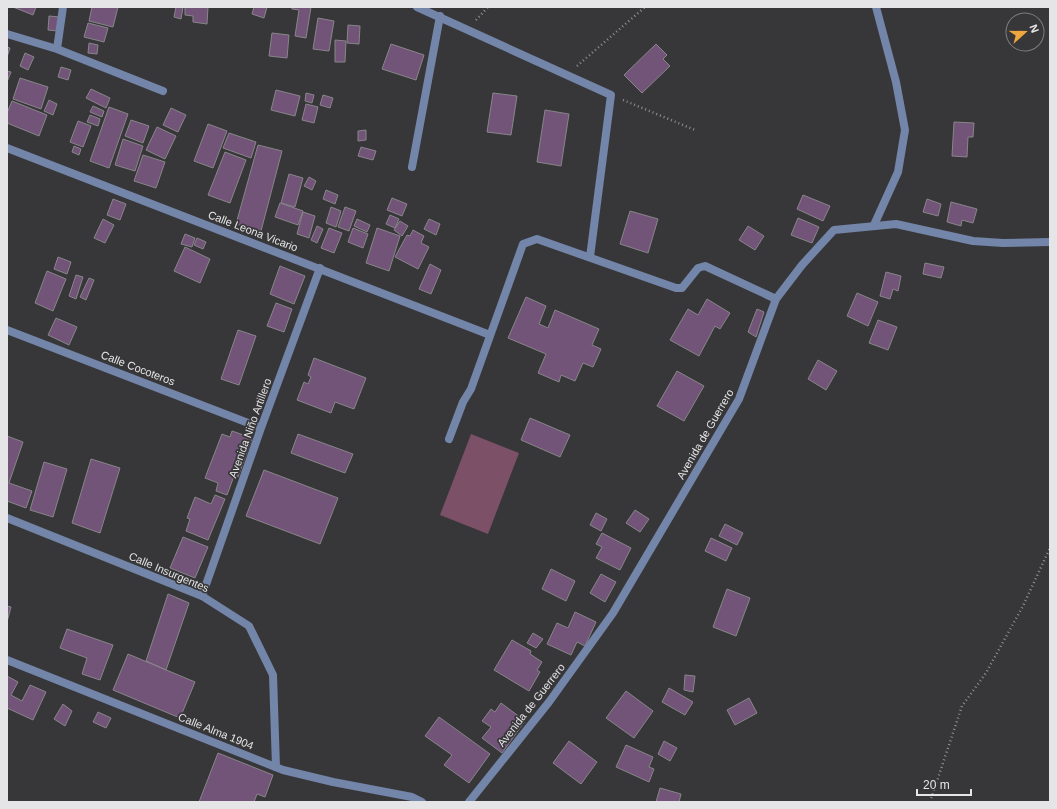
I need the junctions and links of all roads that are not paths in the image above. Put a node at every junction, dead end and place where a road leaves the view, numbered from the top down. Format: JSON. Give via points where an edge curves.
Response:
{"nodes":[{"id":1,"x":63,"y":7,"type":"edge"},
{"id":2,"x":417,"y":7,"type":"edge"},
{"id":3,"x":876,"y":7,"type":"edge"},
{"id":4,"x":440,"y":16,"type":"junction"},
{"id":5,"x":7,"y":34,"type":"edge"},
{"id":6,"x":57,"y":50,"type":"junction"},
{"id":7,"x":163,"y":91,"type":"dead end"},
{"id":8,"x":7,"y":148,"type":"edge"},
{"id":9,"x":412,"y":167,"type":"dead end"},
{"id":10,"x":874,"y":225,"type":"junction"},
{"id":11,"x":1050,"y":242,"type":"edge"},
{"id":12,"x":590,"y":257,"type":"junction"},
{"id":13,"x":320,"y":268,"type":"junction"},
{"id":14,"x":776,"y":299,"type":"junction"},
{"id":15,"x":7,"y":330,"type":"edge"},
{"id":16,"x":490,"y":335,"type":"junction"},
{"id":17,"x":260,"y":428,"type":"junction"},
{"id":18,"x":449,"y":439,"type":"dead end"},
{"id":19,"x":7,"y":518,"type":"edge"},
{"id":20,"x":202,"y":596,"type":"junction"},
{"id":21,"x":7,"y":660,"type":"edge"},
{"id":22,"x":276,"y":767,"type":"junction"},
{"id":23,"x":422,"y":802,"type":"edge"},
{"id":24,"x":469,"y":802,"type":"edge"}],
"edges":[{"from":1,"to":6,"type":"street"},
{"from":2,"to":4,"type":"street"},
{"from":3,"to":10,"type":"street","via":[[896,82],[905,130],[898,172]]},
{"from":4,"to":9,"type":"street"},
{"from":4,"to":12,"type":"street","via":[[612,95]]},
{"from":5,"to":6,"type":"street"},
{"from":6,"to":7,"type":"street"},
{"from":8,"to":13,"type":"street","name":"Calle Leona Vicario"},
{"from":10,"to":11,"type":"street","name":"Avenida de Guerrero","via":[[896,224],[973,241]]},
{"from":10,"to":14,"type":"street","name":"Avenida de Guerrero","via":[[834,230]]},
{"from":12,"to":14,"type":"street","via":[[676,288],[682,288],[698,268],[705,266]]},
{"from":12,"to":16,"type":"street","via":[[537,239],[523,244]]},
{"from":13,"to":16,"type":"street","name":"Calle Leona Vicario"},
{"from":13,"to":17,"type":"street","name":"Avenida Niño Artillero"},
{"from":14,"to":24,"type":"street","name":"Avenida de Guerrero","via":[[739,399],[613,613],[549,702]]},
{"from":15,"to":17,"type":"street","name":"Calle Cocoteros"},
{"from":16,"to":18,"type":"street","via":[[471,389],[463,402]]},
{"from":17,"to":20,"type":"street","name":"Avenida Niño Artillero"},
{"from":19,"to":20,"type":"street","name":"Calle Insurgentes"},
{"from":20,"to":22,"type":"street","name":"Calle Insurgentes","via":[[248,626],[273,675]]},
{"from":21,"to":22,"type":"street","name":"Calle Alma 1904"},
{"from":22,"to":23,"type":"street","name":"Calle Alma 1904","via":[[333,782],[412,797]]}]}
